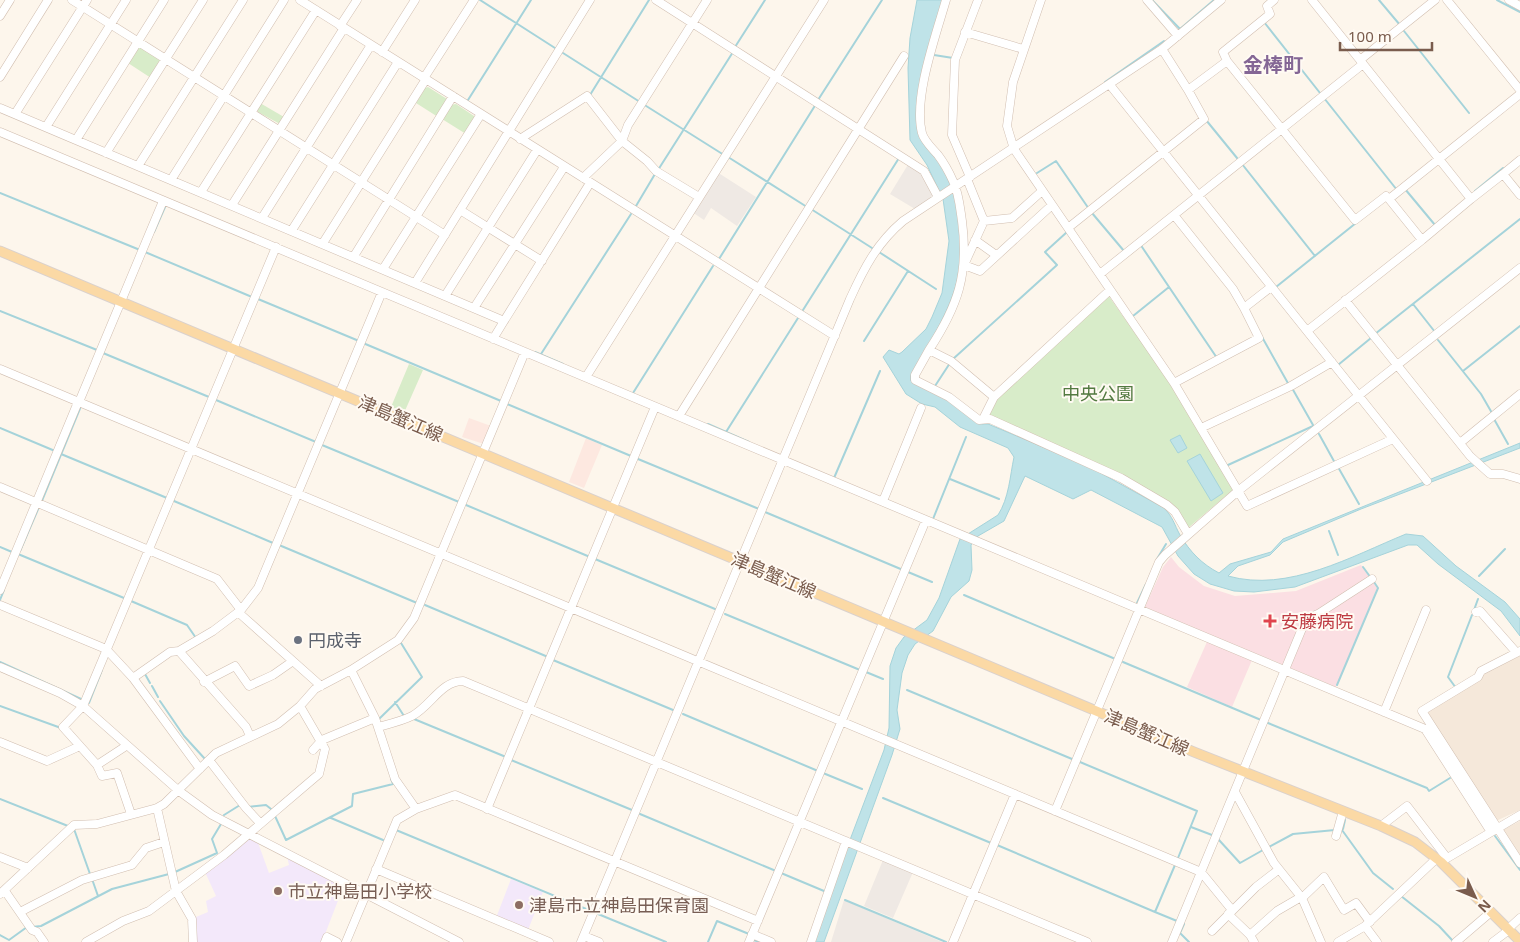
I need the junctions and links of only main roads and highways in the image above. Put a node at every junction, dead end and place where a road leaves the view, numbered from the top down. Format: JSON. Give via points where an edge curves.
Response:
{"nodes":[{"id":1,"x":0,"y":251,"type":"edge"},
{"id":2,"x":1520,"y":941,"type":"edge"}],
"edges":[{"from":1,"to":2,"type":"main road","name":"津島蟹江線","via":[[1381,826],[1415,842],[1441,860]]}]}
